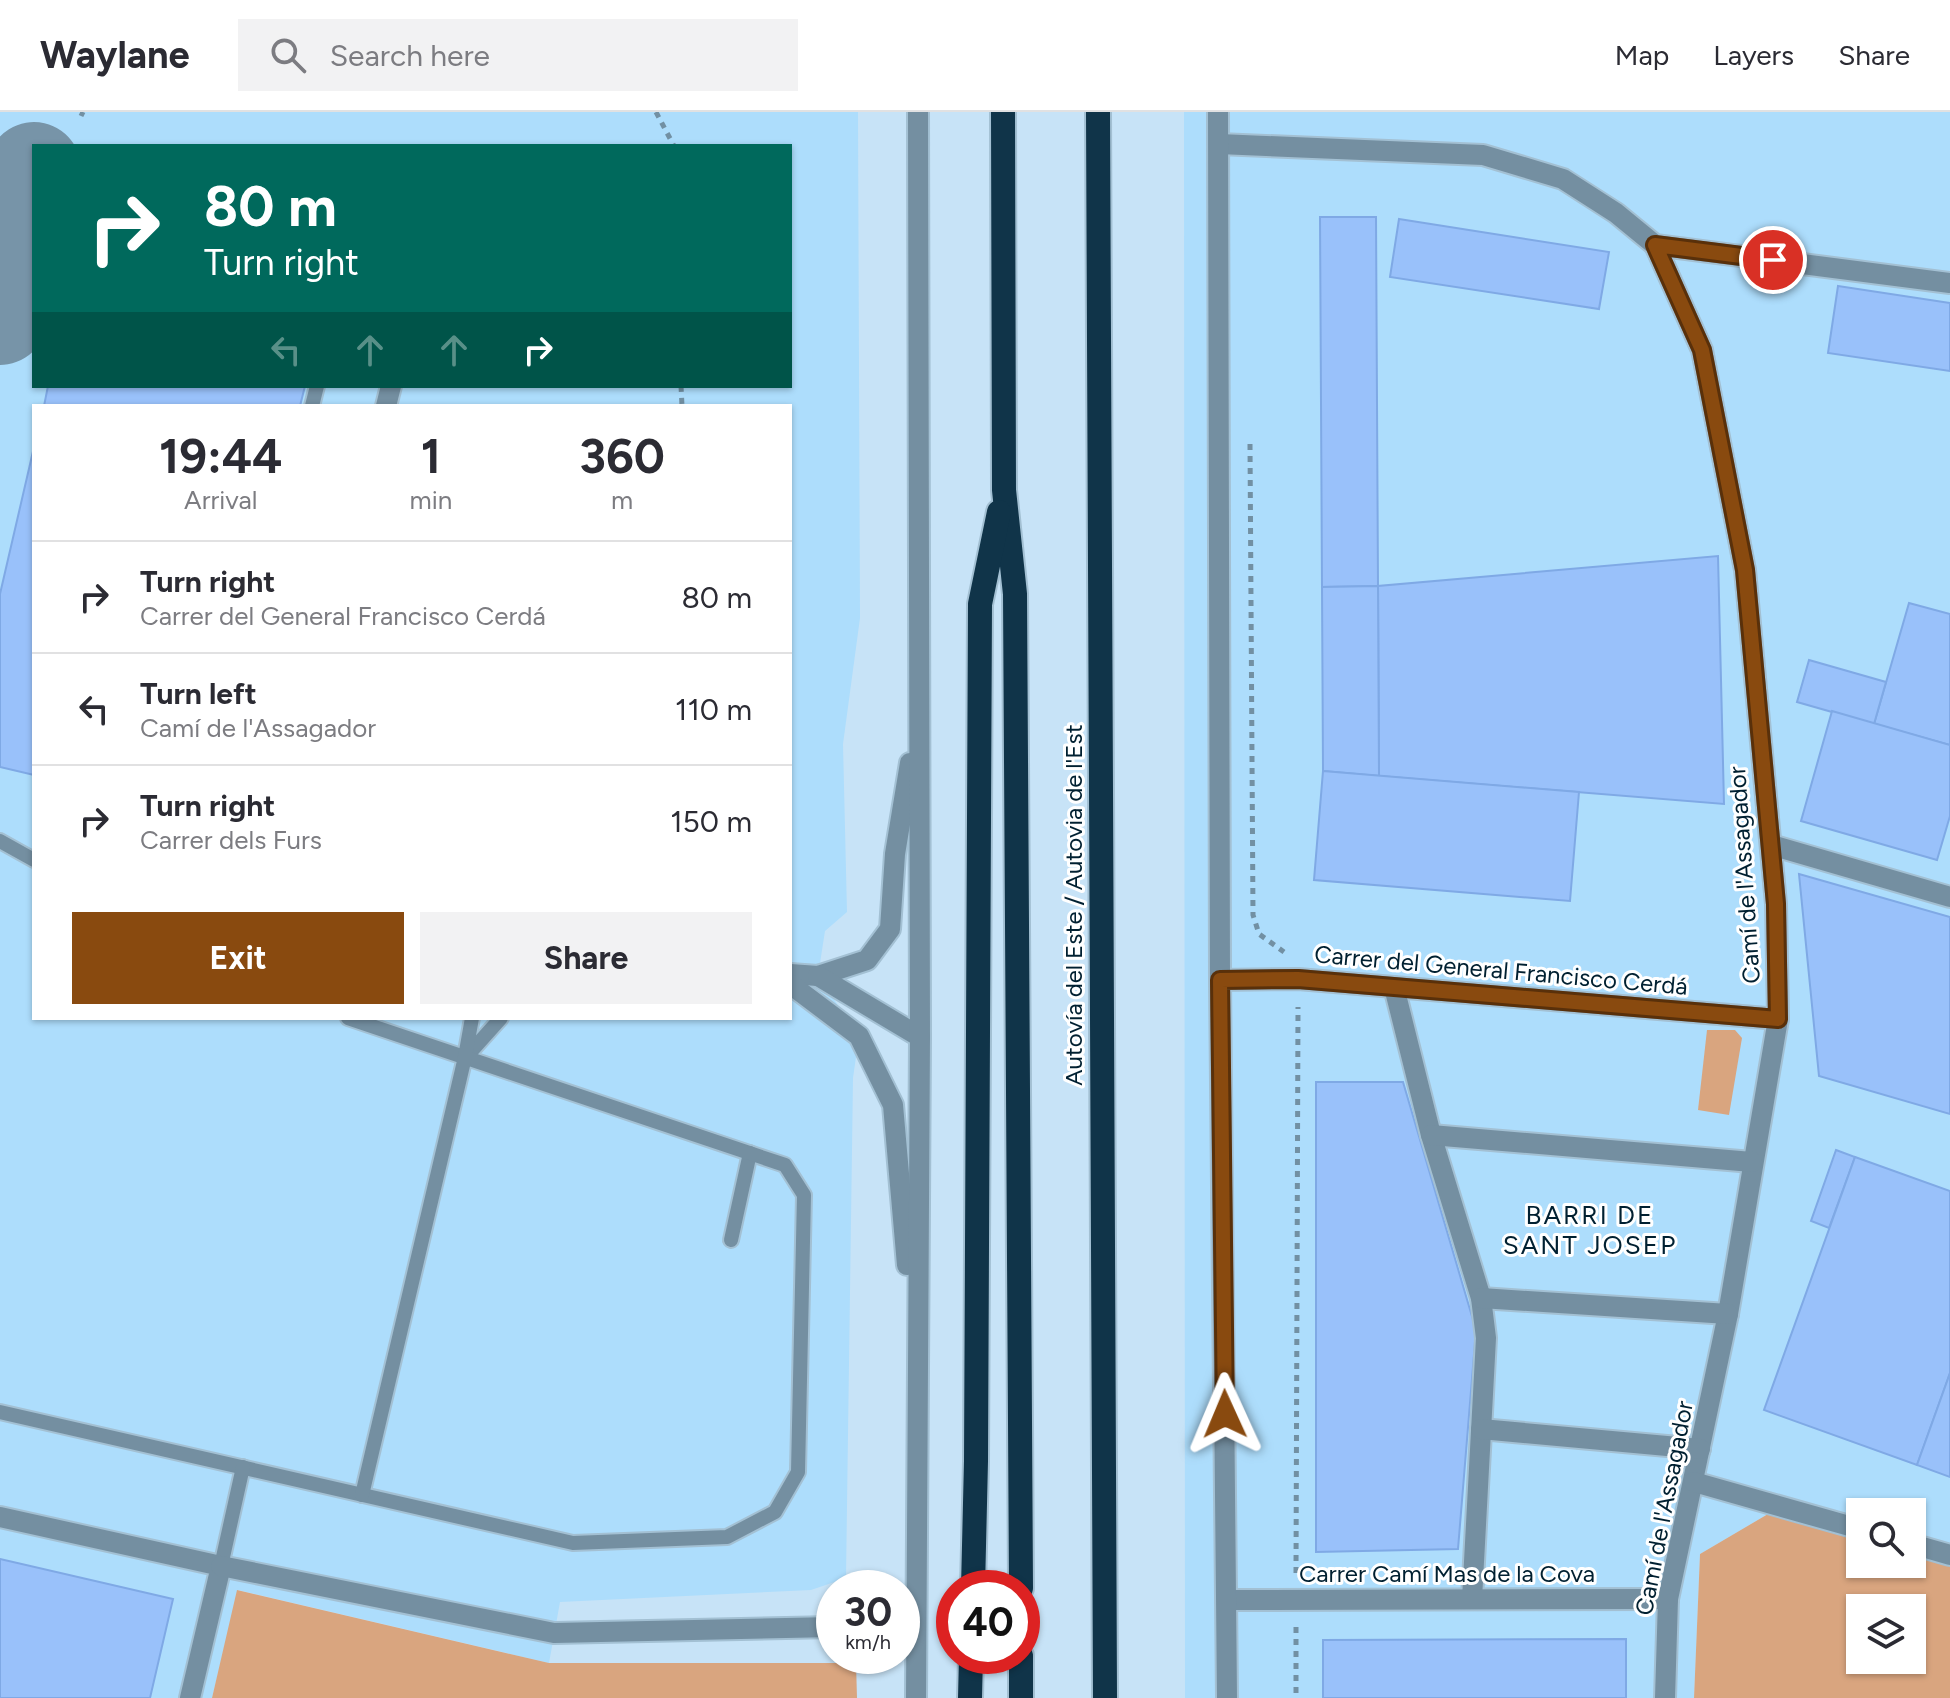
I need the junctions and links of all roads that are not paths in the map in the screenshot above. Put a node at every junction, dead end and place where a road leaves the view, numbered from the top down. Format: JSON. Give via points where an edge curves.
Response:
{"nodes":[{"id":1,"x":918,"y":112,"type":"edge"},
{"id":2,"x":1003,"y":112,"type":"edge"},
{"id":3,"x":1098,"y":112,"type":"edge"},
{"id":4,"x":1218,"y":112,"type":"edge"},
{"id":5,"x":1219,"y":144,"type":"junction"},
{"id":6,"x":1655,"y":245,"type":"junction"},
{"id":7,"x":1950,"y":283,"type":"edge"},
{"id":8,"x":1004,"y":490,"type":"junction"},
{"id":9,"x":920,"y":704,"type":"junction"},
{"id":10,"x":0,"y":841,"type":"edge"},
{"id":11,"x":1771,"y":845,"type":"junction"},
{"id":12,"x":32,"y":859,"type":"edge"},
{"id":13,"x":1950,"y":897,"type":"edge"},
{"id":14,"x":792,"y":974,"type":"edge"},
{"id":15,"x":818,"y":976,"type":"junction"},
{"id":16,"x":1220,"y":980,"type":"junction"},
{"id":17,"x":792,"y":986,"type":"edge"},
{"id":18,"x":1394,"y":987,"type":"junction"},
{"id":19,"x":1778,"y":1019,"type":"junction"},
{"id":20,"x":354,"y":1020,"type":"edge"},
{"id":21,"x":472,"y":1020,"type":"edge"},
{"id":22,"x":499,"y":1020,"type":"edge"},
{"id":23,"x":920,"y":1037,"type":"junction"},
{"id":24,"x":465,"y":1057,"type":"junction"},
{"id":25,"x":1431,"y":1135,"type":"junction"},
{"id":26,"x":750,"y":1153,"type":"junction"},
{"id":27,"x":1752,"y":1162,"type":"junction"},
{"id":28,"x":731,"y":1240,"type":"dead end"},
{"id":29,"x":1481,"y":1298,"type":"junction"},
{"id":30,"x":1728,"y":1314,"type":"junction"},
{"id":31,"x":917,"y":1391,"type":"junction"},
{"id":32,"x":0,"y":1412,"type":"edge"},
{"id":33,"x":1481,"y":1429,"type":"junction"},
{"id":34,"x":1700,"y":1449,"type":"junction"},
{"id":35,"x":243,"y":1467,"type":"junction"},
{"id":36,"x":1694,"y":1482,"type":"junction"},
{"id":37,"x":362,"y":1495,"type":"junction"},
{"id":38,"x":0,"y":1517,"type":"edge"},
{"id":39,"x":1846,"y":1525,"type":"edge"},
{"id":40,"x":1926,"y":1548,"type":"edge"},
{"id":41,"x":1950,"y":1555,"type":"edge"},
{"id":42,"x":221,"y":1566,"type":"junction"},
{"id":43,"x":911,"y":1570,"type":"edge"},
{"id":44,"x":974,"y":1570,"type":"edge"},
{"id":45,"x":1021,"y":1570,"type":"edge"},
{"id":46,"x":1472,"y":1599,"type":"junction"},
{"id":47,"x":1668,"y":1599,"type":"junction"},
{"id":48,"x":1227,"y":1600,"type":"junction"},
{"id":49,"x":816,"y":1627,"type":"edge"},
{"id":50,"x":914,"y":1674,"type":"edge"},
{"id":51,"x":971,"y":1674,"type":"edge"},
{"id":52,"x":1021,"y":1674,"type":"edge"},
{"id":53,"x":190,"y":1698,"type":"edge"},
{"id":54,"x":916,"y":1698,"type":"edge"},
{"id":55,"x":970,"y":1698,"type":"edge"},
{"id":56,"x":1021,"y":1698,"type":"edge"},
{"id":57,"x":1105,"y":1698,"type":"edge"},
{"id":58,"x":1227,"y":1698,"type":"edge"},
{"id":59,"x":1665,"y":1698,"type":"edge"}],
"edges":[{"from":1,"to":9,"type":"street"},
{"from":2,"to":8,"type":"highway"},
{"from":3,"to":57,"type":"highway","name":"Autovía del Este / Autovia de l'Est"},
{"from":4,"to":5,"type":"street"},
{"from":5,"to":6,"type":"street","via":[[1483,155],[1563,179]]},
{"from":5,"to":16,"type":"street"},
{"from":6,"to":7,"type":"street"},
{"from":6,"to":11,"type":"street","name":"Camí de l'Assagador","via":[[1702,350],[1745,570]]},
{"from":8,"to":44,"type":"highway","via":[[980,604]]},
{"from":8,"to":45,"type":"highway","via":[[1015,594]]},
{"from":9,"to":15,"type":"street","via":[[895,854],[890,929],[867,960]]},
{"from":9,"to":23,"type":"street"},
{"from":10,"to":12,"type":"lane"},
{"from":11,"to":13,"type":"street"},
{"from":11,"to":19,"type":"street","name":"Camí de l'Assagador"},
{"from":14,"to":15,"type":"street"},
{"from":15,"to":23,"type":"street"},
{"from":16,"to":18,"type":"street","name":"Carrer del General Francisco Cerdá","via":[[1298,979]]},
{"from":16,"to":48,"type":"street"},
{"from":17,"to":31,"type":"street","via":[[859,1036],[893,1105]]},
{"from":18,"to":19,"type":"street","name":"Carrer del General Francisco Cerdá"},
{"from":18,"to":25,"type":"street"},
{"from":19,"to":27,"type":"street","name":"Camí de l'Assagador"},
{"from":20,"to":24,"type":"lane"},
{"from":21,"to":24,"type":"lane"},
{"from":22,"to":24,"type":"lane"},
{"from":23,"to":31,"type":"street"},
{"from":24,"to":26,"type":"lane"},
{"from":24,"to":37,"type":"lane"},
{"from":25,"to":27,"type":"street"},
{"from":25,"to":29,"type":"street"},
{"from":26,"to":28,"type":"lane"},
{"from":26,"to":37,"type":"lane","via":[[785,1165],[804,1195],[798,1472],[775,1512],[727,1537],[573,1543]]},
{"from":27,"to":30,"type":"street","name":"Camí de l'Assagador"},
{"from":29,"to":30,"type":"street"},
{"from":29,"to":33,"type":"street","via":[[1486,1338]]},
{"from":30,"to":34,"type":"street","name":"Camí de l'Assagador"},
{"from":31,"to":43,"type":"street"},
{"from":32,"to":35,"type":"lane"},
{"from":33,"to":34,"type":"street"},
{"from":33,"to":46,"type":"street"},
{"from":34,"to":36,"type":"street","name":"Camí de l'Assagador"},
{"from":35,"to":37,"type":"lane"},
{"from":35,"to":42,"type":"lane"},
{"from":36,"to":39,"type":"street"},
{"from":36,"to":47,"type":"street","name":"Camí de l'Assagador"},
{"from":38,"to":42,"type":"street"},
{"from":40,"to":41,"type":"street"},
{"from":42,"to":49,"type":"street","via":[[554,1633]]},
{"from":42,"to":53,"type":"street"},
{"from":46,"to":47,"type":"street","name":"Carrer Camí Mas de la Cova"},
{"from":46,"to":48,"type":"street","name":"Carrer Camí Mas de la Cova"},
{"from":47,"to":59,"type":"street","name":"Camí de l'Assagador"},
{"from":48,"to":58,"type":"street"},
{"from":50,"to":54,"type":"street"},
{"from":51,"to":55,"type":"highway"},
{"from":52,"to":56,"type":"highway"}]}
